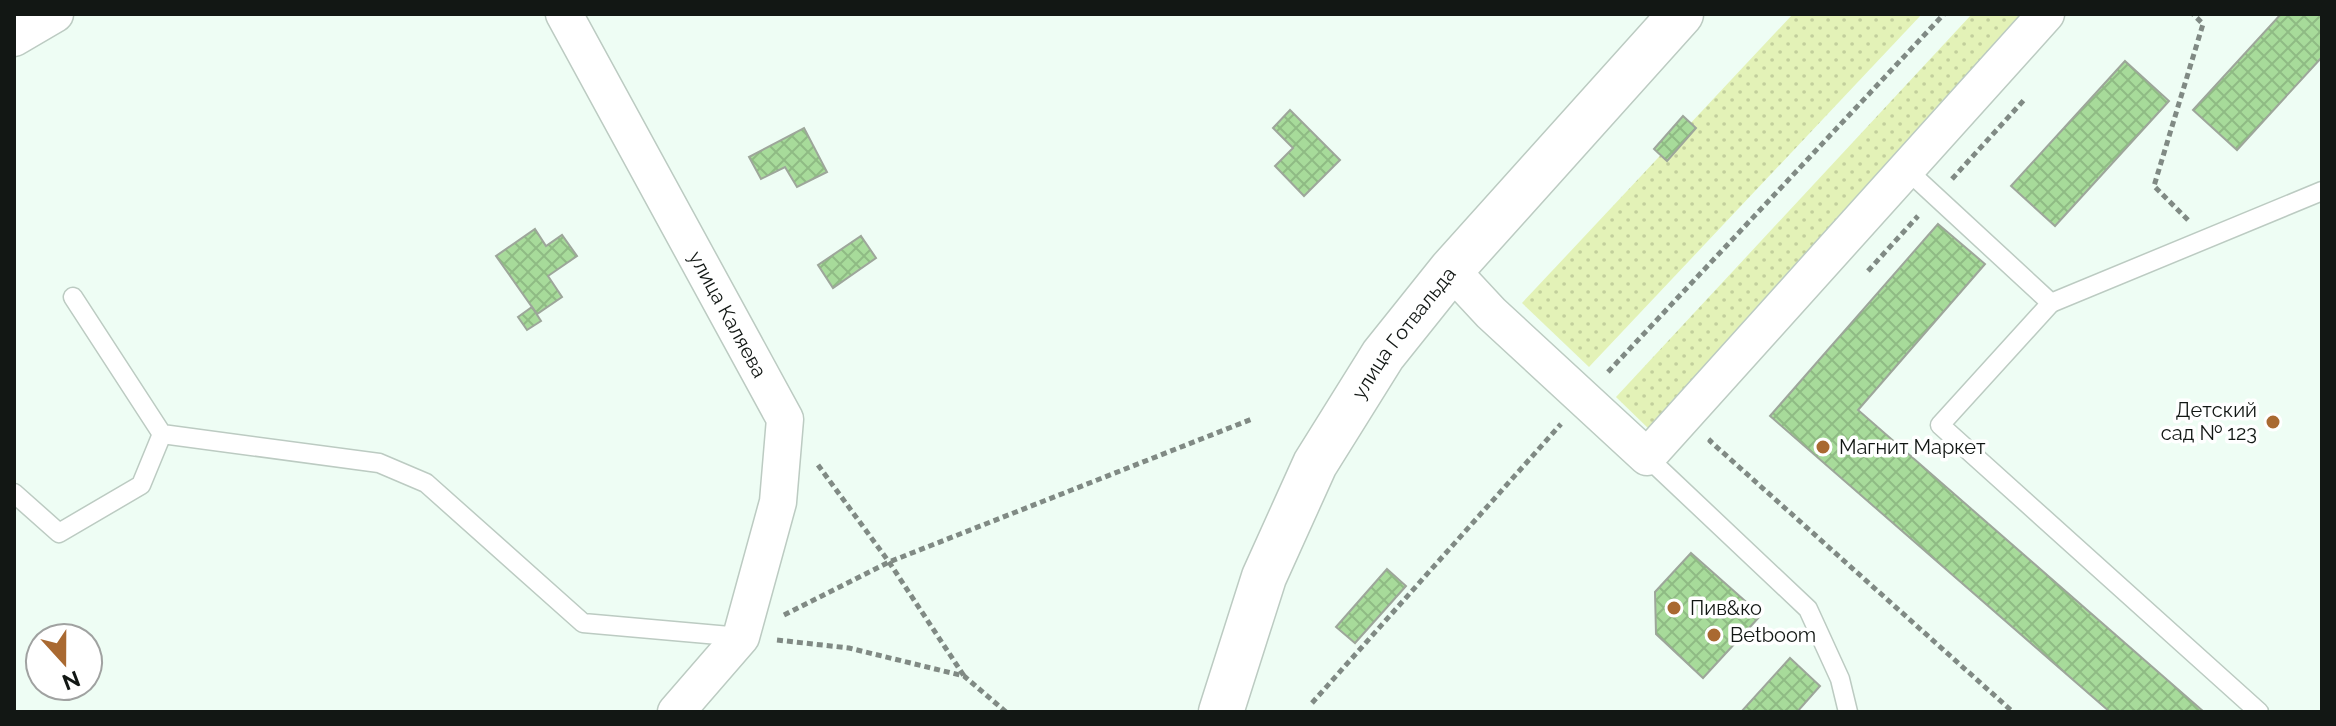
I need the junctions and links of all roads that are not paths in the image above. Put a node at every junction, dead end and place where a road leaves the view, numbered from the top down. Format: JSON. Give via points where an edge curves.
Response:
{"nodes":[{"id":1,"x":55,"y":14,"type":"edge"},
{"id":2,"x":564,"y":14,"type":"edge"},
{"id":3,"x":1681,"y":14,"type":"edge"},
{"id":4,"x":2046,"y":14,"type":"edge"},
{"id":5,"x":14,"y":38,"type":"edge"},
{"id":6,"x":1906,"y":169,"type":"junction"},
{"id":7,"x":2322,"y":191,"type":"edge"},
{"id":8,"x":1451,"y":270,"type":"junction"},
{"id":9,"x":73,"y":297,"type":"dead end"},
{"id":10,"x":2051,"y":303,"type":"junction"},
{"id":11,"x":162,"y":434,"type":"junction"},
{"id":12,"x":1647,"y":457,"type":"junction"},
{"id":13,"x":14,"y":493,"type":"edge"},
{"id":14,"x":741,"y":637,"type":"junction"},
{"id":15,"x":676,"y":712,"type":"edge"},
{"id":16,"x":1221,"y":712,"type":"edge"},
{"id":17,"x":1848,"y":712,"type":"edge"},
{"id":18,"x":2259,"y":712,"type":"edge"}],
"edges":[{"from":1,"to":5,"type":"street"},
{"from":2,"to":14,"type":"street","name":"улица Каляева","via":[[785,419],[778,502]]},
{"from":3,"to":8,"type":"main road","name":"улица Готвальда"},
{"from":4,"to":6,"type":"street"},
{"from":6,"to":10,"type":"lane"},
{"from":6,"to":12,"type":"street"},
{"from":7,"to":10,"type":"lane"},
{"from":8,"to":12,"type":"street"},
{"from":8,"to":16,"type":"main road","name":"улица Готвальда","via":[[1383,355],[1315,464],[1264,577]]},
{"from":9,"to":11,"type":"lane"},
{"from":10,"to":18,"type":"lane","via":[[1940,425]]},
{"from":11,"to":13,"type":"lane","via":[[141,485],[59,533]]},
{"from":11,"to":14,"type":"lane","via":[[379,463],[426,483],[583,623]]},
{"from":12,"to":17,"type":"lane","via":[[1808,609],[1840,679]]},
{"from":14,"to":15,"type":"street"}]}
